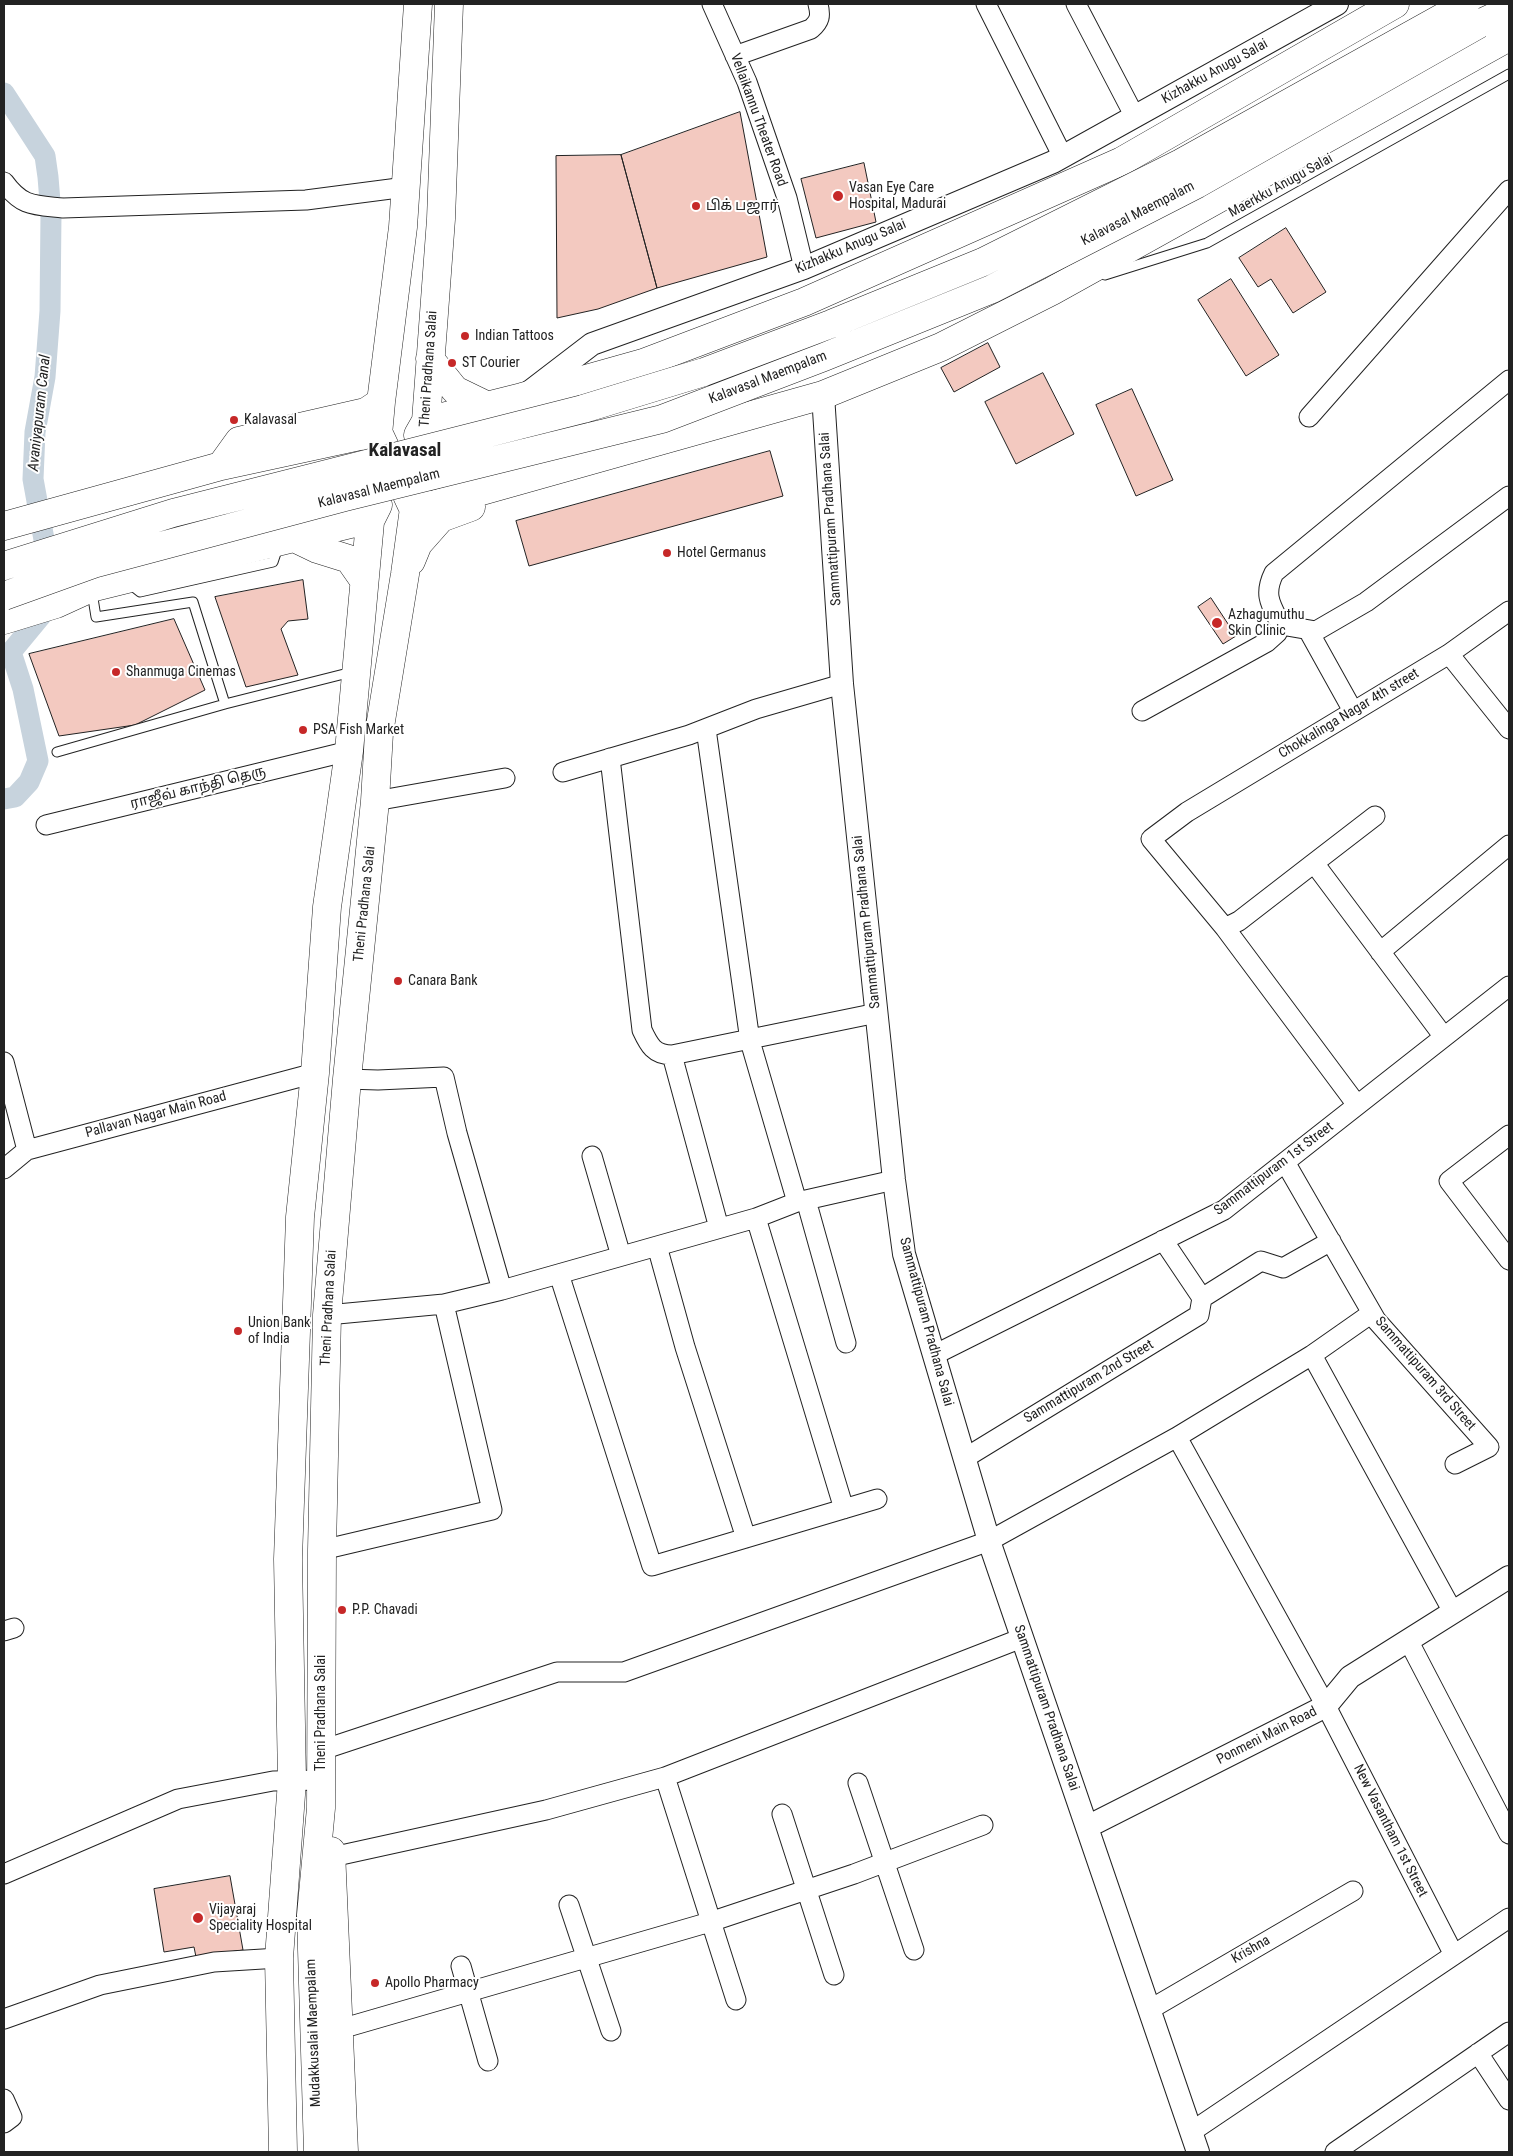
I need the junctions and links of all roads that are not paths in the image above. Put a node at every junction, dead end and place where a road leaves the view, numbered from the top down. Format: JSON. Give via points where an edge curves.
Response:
{"nodes":[{"id":1,"x":418,"y":4,"type":"edge"},
{"id":2,"x":449,"y":4,"type":"edge"},
{"id":3,"x":712,"y":4,"type":"edge"},
{"id":4,"x":818,"y":4,"type":"edge"},
{"id":5,"x":986,"y":4,"type":"edge"},
{"id":6,"x":1076,"y":4,"type":"edge"},
{"id":7,"x":1337,"y":4,"type":"edge"},
{"id":8,"x":1395,"y":4,"type":"edge"},
{"id":9,"x":1509,"y":10,"type":"edge"},
{"id":10,"x":1471,"y":11,"type":"edge"},
{"id":11,"x":1509,"y":37,"type":"edge"},
{"id":12,"x":735,"y":56,"type":"junction"},
{"id":13,"x":1509,"y":74,"type":"edge"},
{"id":14,"x":1135,"y":117,"type":"junction"},
{"id":15,"x":1063,"y":156,"type":"junction"},
{"id":16,"x":4,"y":182,"type":"edge"},
{"id":17,"x":406,"y":187,"type":"junction"},
{"id":18,"x":1509,"y":190,"type":"edge"},
{"id":19,"x":804,"y":268,"type":"junction"},
{"id":20,"x":1052,"y":291,"type":"junction"},
{"id":21,"x":430,"y":360,"type":"junction"},
{"id":22,"x":1509,"y":380,"type":"edge"},
{"id":23,"x":823,"y":395,"type":"junction"},
{"id":24,"x":522,"y":397,"type":"junction"},
{"id":25,"x":381,"y":402,"type":"junction"},
{"id":26,"x":488,"y":406,"type":"junction"},
{"id":27,"x":1309,"y":417,"type":"dead end"},
{"id":28,"x":426,"y":421,"type":"junction"},
{"id":29,"x":378,"y":432,"type":"junction"},
{"id":30,"x":601,"y":456,"type":"junction"},
{"id":31,"x":221,"y":466,"type":"junction"},
{"id":32,"x":397,"y":473,"type":"junction"},
{"id":33,"x":1509,"y":496,"type":"edge"},
{"id":34,"x":414,"y":510,"type":"junction"},
{"id":35,"x":370,"y":519,"type":"junction"},
{"id":36,"x":4,"y":526,"type":"edge"},
{"id":37,"x":286,"y":538,"type":"junction"},
{"id":38,"x":4,"y":566,"type":"edge"},
{"id":39,"x":405,"y":574,"type":"junction"},
{"id":40,"x":363,"y":579,"type":"junction"},
{"id":41,"x":91,"y":588,"type":"junction"},
{"id":42,"x":1509,"y":611,"type":"edge"},
{"id":43,"x":6,"y":612,"type":"edge"},
{"id":44,"x":1281,"y":625,"type":"junction"},
{"id":45,"x":1308,"y":630,"type":"junction"},
{"id":46,"x":1448,"y":654,"type":"junction"},
{"id":47,"x":357,"y":671,"type":"junction"},
{"id":48,"x":842,"y":684,"type":"junction"},
{"id":49,"x":225,"y":704,"type":"junction"},
{"id":50,"x":1142,"y":711,"type":"dead end"},
{"id":51,"x":1353,"y":711,"type":"junction"},
{"id":52,"x":706,"y":728,"type":"junction"},
{"id":53,"x":1509,"y":729,"type":"edge"},
{"id":54,"x":57,"y":752,"type":"dead end"},
{"id":55,"x":349,"y":752,"type":"junction"},
{"id":56,"x":610,"y":758,"type":"junction"},
{"id":57,"x":562,"y":772,"type":"dead end"},
{"id":58,"x":505,"y":778,"type":"dead end"},
{"id":59,"x":375,"y":801,"type":"junction"},
{"id":60,"x":1375,"y":816,"type":"dead end"},
{"id":61,"x":46,"y":825,"type":"dead end"},
{"id":62,"x":1509,"y":845,"type":"edge"},
{"id":63,"x":1314,"y":863,"type":"junction"},
{"id":64,"x":1225,"y":928,"type":"junction"},
{"id":65,"x":1380,"y":952,"type":"junction"},
{"id":66,"x":1509,"y":986,"type":"edge"},
{"id":67,"x":876,"y":1013,"type":"junction"},
{"id":68,"x":1444,"y":1037,"type":"junction"},
{"id":69,"x":750,"y":1041,"type":"junction"},
{"id":70,"x":672,"y":1055,"type":"junction"},
{"id":71,"x":4,"y":1062,"type":"edge"},
{"id":72,"x":315,"y":1073,"type":"junction"},
{"id":73,"x":347,"y":1079,"type":"junction"},
{"id":74,"x":1357,"y":1106,"type":"junction"},
{"id":75,"x":1509,"y":1134,"type":"edge"},
{"id":76,"x":27,"y":1150,"type":"junction"},
{"id":77,"x":592,"y":1156,"type":"dead end"},
{"id":78,"x":1285,"y":1162,"type":"junction"},
{"id":79,"x":4,"y":1169,"type":"edge"},
{"id":80,"x":894,"y":1180,"type":"junction"},
{"id":81,"x":801,"y":1201,"type":"junction"},
{"id":82,"x":756,"y":1218,"type":"junction"},
{"id":83,"x":719,"y":1228,"type":"junction"},
{"id":84,"x":1163,"y":1240,"type":"junction"},
{"id":85,"x":1331,"y":1241,"type":"junction"},
{"id":86,"x":657,"y":1246,"type":"junction"},
{"id":87,"x":621,"y":1256,"type":"junction"},
{"id":88,"x":1509,"y":1259,"type":"edge"},
{"id":89,"x":559,"y":1274,"type":"junction"},
{"id":90,"x":502,"y":1290,"type":"junction"},
{"id":91,"x":1202,"y":1298,"type":"junction"},
{"id":92,"x":444,"y":1304,"type":"junction"},
{"id":93,"x":1372,"y":1312,"type":"junction"},
{"id":94,"x":327,"y":1315,"type":"junction"},
{"id":95,"x":846,"y":1343,"type":"dead end"},
{"id":96,"x":934,"y":1355,"type":"junction"},
{"id":97,"x":1312,"y":1355,"type":"junction"},
{"id":98,"x":1177,"y":1436,"type":"junction"},
{"id":99,"x":965,"y":1458,"type":"junction"},
{"id":100,"x":1455,"y":1464,"type":"dead end"},
{"id":101,"x":877,"y":1499,"type":"dead end"},
{"id":102,"x":844,"y":1509,"type":"junction"},
{"id":103,"x":746,"y":1538,"type":"junction"},
{"id":104,"x":989,"y":1541,"type":"junction"},
{"id":105,"x":322,"y":1550,"type":"junction"},
{"id":106,"x":1507,"y":1584,"type":"edge"},
{"id":107,"x":1453,"y":1612,"type":"junction"},
{"id":108,"x":1022,"y":1638,"type":"junction"},
{"id":109,"x":1408,"y":1640,"type":"junction"},
{"id":110,"x":1326,"y":1706,"type":"junction"},
{"id":111,"x":322,"y":1750,"type":"junction"},
{"id":112,"x":665,"y":1777,"type":"junction"},
{"id":113,"x":321,"y":1780,"type":"junction"},
{"id":114,"x":858,"y":1783,"type":"dead end"},
{"id":115,"x":292,"y":1790,"type":"junction"},
{"id":116,"x":321,"y":1808,"type":"junction"},
{"id":117,"x":782,"y":1814,"type":"dead end"},
{"id":118,"x":983,"y":1825,"type":"dead end"},
{"id":119,"x":1087,"y":1827,"type":"junction"},
{"id":120,"x":1509,"y":1834,"type":"edge"},
{"id":121,"x":332,"y":1857,"type":"junction"},
{"id":122,"x":885,"y":1863,"type":"junction"},
{"id":123,"x":4,"y":1874,"type":"edge"},
{"id":124,"x":807,"y":1890,"type":"junction"},
{"id":125,"x":1353,"y":1891,"type":"dead end"},
{"id":126,"x":569,"y":1905,"type":"dead end"},
{"id":127,"x":311,"y":1915,"type":"junction"},
{"id":128,"x":1509,"y":1918,"type":"edge"},
{"id":129,"x":710,"y":1922,"type":"junction"},
{"id":130,"x":914,"y":1950,"type":"dead end"},
{"id":131,"x":1454,"y":1955,"type":"junction"},
{"id":132,"x":588,"y":1957,"type":"junction"},
{"id":133,"x":279,"y":1958,"type":"junction"},
{"id":134,"x":461,"y":1966,"type":"dead end"},
{"id":135,"x":834,"y":1975,"type":"dead end"},
{"id":136,"x":468,"y":1992,"type":"junction"},
{"id":137,"x":736,"y":2000,"type":"dead end"},
{"id":138,"x":1149,"y":2010,"type":"junction"},
{"id":139,"x":4,"y":2019,"type":"edge"},
{"id":140,"x":337,"y":2030,"type":"junction"},
{"id":141,"x":611,"y":2031,"type":"dead end"},
{"id":142,"x":1509,"y":2032,"type":"edge"},
{"id":143,"x":1478,"y":2054,"type":"junction"},
{"id":144,"x":488,"y":2061,"type":"dead end"},
{"id":145,"x":4,"y":2099,"type":"edge"},
{"id":146,"x":1509,"y":2100,"type":"edge"},
{"id":147,"x":4,"y":2123,"type":"edge"},
{"id":148,"x":1194,"y":2142,"type":"edge"},
{"id":149,"x":283,"y":2152,"type":"edge"},
{"id":150,"x":318,"y":2152,"type":"edge"},
{"id":151,"x":344,"y":2152,"type":"edge"},
{"id":152,"x":1334,"y":2152,"type":"edge"}],
"edges":[{"from":1,"to":17,"type":"main road","name":"Theni Pradhana Salai"},
{"from":2,"to":21,"type":"main road","name":"Theni Pradhana Salai","via":[[442,219]]},
{"from":3,"to":12,"type":"street","name":"Vellaikannu Theater Road"},
{"from":4,"to":12,"type":"street","via":[[821,14],[818,23],[810,29]]},
{"from":5,"to":15,"type":"street"},
{"from":6,"to":14,"type":"street"},
{"from":7,"to":14,"type":"street","name":"Kizhakku Anugu Salai"},
{"from":8,"to":24,"type":"main road","via":[[1122,161],[804,302],[642,363]]},
{"from":9,"to":10,"type":"main road"},
{"from":10,"to":38,"type":"main road","name":"Kalavasal Maempalam","bridge":true,"via":[[983,262],[831,324],[704,372],[583,409],[173,513]]},
{"from":10,"to":43,"type":"main road","name":"Kalavasal Maempalam","bridge":true,"via":[[1197,184],[992,289],[662,419],[345,497],[93,564]]},
{"from":11,"to":20,"type":"main road"},
{"from":12,"to":19,"type":"street","name":"Vellaikannu Theater Road","via":[[787,198]]},
{"from":13,"to":20,"type":"lane","name":"Maerkku Anugu Salai","via":[[1207,243]]},
{"from":14,"to":15,"type":"street","name":"Kizhakku Anugu Salai"},
{"from":15,"to":19,"type":"street","name":"Kizhakku Anugu Salai"},
{"from":16,"to":17,"type":"street","via":[[15,198],[34,205],[63,208],[306,200]]},
{"from":17,"to":25,"type":"main road","name":"Theni Pradhana Salai"},
{"from":18,"to":27,"type":"street"},
{"from":19,"to":24,"type":"street","name":"Kizhakku Anugu Salai","via":[[592,344]]},
{"from":20,"to":23,"type":"main road","via":[[941,347]]},
{"from":21,"to":26,"type":"main road","via":[[455,390]]},
{"from":21,"to":28,"type":"main road","name":"Theni Pradhana Salai"},
{"from":22,"to":44,"type":"street","via":[[1274,573],[1268,585],[1269,600]]},
{"from":23,"to":30,"type":"main road"},
{"from":23,"to":48,"type":"street","name":"Sammattipuram Pradhana Salai"},
{"from":24,"to":26,"type":"main road"},
{"from":25,"to":29,"type":"main road","name":"Theni Pradhana Salai"},
{"from":25,"to":31,"type":"main road","via":[[366,412],[239,441]]},
{"from":26,"to":28,"type":"main road"},
{"from":28,"to":32,"type":"main road"},
{"from":28,"to":34,"type":"main road","name":"Theni Pradhana Salai"},
{"from":29,"to":31,"type":"main road"},
{"from":29,"to":32,"type":"main road"},
{"from":29,"to":35,"type":"main road","name":"Theni Pradhana Salai"},
{"from":30,"to":34,"type":"main road"},
{"from":30,"to":39,"type":"main road","via":[[574,482],[474,506],[441,518],[418,544]]},
{"from":31,"to":36,"type":"main road"},
{"from":32,"to":34,"type":"main road"},
{"from":32,"to":35,"type":"main road"},
{"from":33,"to":45,"type":"street","via":[[1366,602],[1316,631]]},
{"from":34,"to":39,"type":"main road","name":"Theni Pradhana Salai"},
{"from":35,"to":37,"type":"main road"},
{"from":35,"to":40,"type":"main road","name":"Theni Pradhana Salai"},
{"from":37,"to":40,"type":"main road","via":[[349,559]]},
{"from":37,"to":41,"type":"main road"},
{"from":39,"to":59,"type":"main road","name":"Theni Pradhana Salai","via":[[379,734]]},
{"from":40,"to":47,"type":"main road","name":"Theni Pradhana Salai"},
{"from":41,"to":43,"type":"main road","via":[[56,604]]},
{"from":41,"to":49,"type":"lane","via":[[96,617],[193,602]]},
{"from":42,"to":46,"type":"street","name":"Chokkalinga Nagar 4th street"},
{"from":44,"to":45,"type":"street"},
{"from":44,"to":50,"type":"street","via":[[1266,642]]},
{"from":45,"to":51,"type":"street"},
{"from":46,"to":51,"type":"street","name":"Chokkalinga Nagar 4th street"},
{"from":46,"to":53,"type":"street"},
{"from":47,"to":49,"type":"lane"},
{"from":47,"to":55,"type":"main road","name":"Theni Pradhana Salai"},
{"from":48,"to":52,"type":"street","via":[[756,709]]},
{"from":48,"to":67,"type":"street","name":"Sammattipuram Pradhana Salai"},
{"from":49,"to":54,"type":"lane"},
{"from":51,"to":64,"type":"street","name":"Chokkalinga Nagar 4th street","via":[[1187,812],[1150,839]]},
{"from":52,"to":56,"type":"street"},
{"from":52,"to":69,"type":"street"},
{"from":55,"to":61,"type":"street","name":"ராஜீவ் காந்தி தெரு"},
{"from":55,"to":72,"type":"main road","name":"Theni Pradhana Salai","via":[[327,907]]},
{"from":56,"to":57,"type":"street"},
{"from":56,"to":70,"type":"street","via":[[642,1030],[650,1047],[660,1055]]},
{"from":58,"to":59,"type":"street"},
{"from":59,"to":73,"type":"main road","name":"Theni Pradhana Salai"},
{"from":60,"to":63,"type":"street"},
{"from":62,"to":65,"type":"street"},
{"from":63,"to":64,"type":"street","via":[[1239,921]]},
{"from":63,"to":65,"type":"street"},
{"from":64,"to":74,"type":"street"},
{"from":65,"to":68,"type":"street"},
{"from":66,"to":68,"type":"street","name":"Sammattipuram 1st Street"},
{"from":67,"to":69,"type":"street"},
{"from":67,"to":80,"type":"street","name":"Sammattipuram Pradhana Salai"},
{"from":68,"to":74,"type":"street","name":"Sammattipuram 1st Street"},
{"from":69,"to":70,"type":"street"},
{"from":69,"to":81,"type":"street"},
{"from":70,"to":83,"type":"street"},
{"from":71,"to":76,"type":"street"},
{"from":72,"to":76,"type":"street","name":"Pallavan Nagar Main Road"},
{"from":72,"to":115,"type":"main road","name":"Theni Pradhana Salai","via":[[300,1217],[288,1549]]},
{"from":73,"to":90,"type":"street","via":[[444,1077],[456,1133]]},
{"from":73,"to":94,"type":"main road","name":"Theni Pradhana Salai"},
{"from":74,"to":78,"type":"street","name":"Sammattipuram 1st Street"},
{"from":75,"to":88,"type":"street","via":[[1449,1182]]},
{"from":76,"to":79,"type":"street","name":"Pallavan Nagar Main Road"},
{"from":77,"to":87,"type":"street"},
{"from":78,"to":84,"type":"street","name":"Sammattipuram 1st Street","via":[[1224,1210]]},
{"from":78,"to":85,"type":"street","name":"Sammattipuram 3rd Street"},
{"from":80,"to":81,"type":"street"},
{"from":80,"to":96,"type":"street","name":"Sammattipuram Pradhana Salai","via":[[904,1254]]},
{"from":81,"to":82,"type":"street"},
{"from":81,"to":95,"type":"street"},
{"from":82,"to":83,"type":"street"},
{"from":82,"to":102,"type":"street"},
{"from":83,"to":86,"type":"street"},
{"from":84,"to":91,"type":"street"},
{"from":84,"to":96,"type":"street","name":"Sammattipuram 1st Street"},
{"from":85,"to":91,"type":"street","via":[[1283,1268],[1262,1261]]},
{"from":85,"to":93,"type":"street","name":"Sammattipuram 3rd Street"},
{"from":86,"to":87,"type":"street"},
{"from":86,"to":103,"type":"street","via":[[685,1347]]},
{"from":87,"to":89,"type":"street"},
{"from":89,"to":90,"type":"street"},
{"from":89,"to":103,"type":"street","via":[[652,1566]]},
{"from":90,"to":92,"type":"street"},
{"from":91,"to":99,"type":"street","name":"Sammattipuram 2nd Street","via":[[1199,1315]]},
{"from":92,"to":94,"type":"street"},
{"from":92,"to":105,"type":"street","via":[[492,1510]]},
{"from":93,"to":97,"type":"street"},
{"from":93,"to":100,"type":"street","name":"Sammattipuram 3rd Street","via":[[1489,1447]]},
{"from":94,"to":105,"type":"main road","name":"Theni Pradhana Salai"},
{"from":96,"to":99,"type":"street","name":"Sammattipuram Pradhana Salai"},
{"from":97,"to":98,"type":"street"},
{"from":97,"to":107,"type":"street"},
{"from":98,"to":104,"type":"street"},
{"from":98,"to":110,"type":"street","name":"New Vasantham 1st Street"},
{"from":99,"to":104,"type":"street","name":"Sammattipuram Pradhana Salai"},
{"from":101,"to":102,"type":"street"},
{"from":102,"to":103,"type":"street"},
{"from":104,"to":108,"type":"street","name":"Sammattipuram Pradhana Salai"},
{"from":104,"to":111,"type":"street","via":[[624,1672],[557,1672]]},
{"from":105,"to":111,"type":"main road","name":"Theni Pradhana Salai"},
{"from":106,"to":107,"type":"street","name":"Ponmeni Main Road"},
{"from":107,"to":109,"type":"street","name":"Ponmeni Main Road"},
{"from":108,"to":112,"type":"street"},
{"from":108,"to":119,"type":"street","name":"Sammattipuram Pradhana Salai"},
{"from":109,"to":110,"type":"street","name":"Ponmeni Main Road","via":[[1350,1677]]},
{"from":109,"to":120,"type":"street"},
{"from":110,"to":119,"type":"street","name":"Ponmeni Main Road"},
{"from":110,"to":131,"type":"street","name":"New Vasantham 1st Street"},
{"from":111,"to":113,"type":"main road","name":"Theni Pradhana Salai"},
{"from":112,"to":121,"type":"street","via":[[546,1810]]},
{"from":112,"to":129,"type":"street"},
{"from":113,"to":115,"type":"street"},
{"from":113,"to":116,"type":"main road","name":"Theni Pradhana Salai"},
{"from":114,"to":122,"type":"street"},
{"from":115,"to":123,"type":"street","via":[[273,1781],[178,1799]]},
{"from":115,"to":127,"type":"main road","name":"Theni Pradhana Salai"},
{"from":115,"to":133,"type":"main road","name":"Theni Pradhana Salai"},
{"from":116,"to":121,"type":"main road","name":"Theni Pradhana Salai"},
{"from":116,"to":127,"type":"main road","name":"Theni Pradhana Salai"},
{"from":117,"to":124,"type":"street"},
{"from":118,"to":122,"type":"street"},
{"from":119,"to":138,"type":"street","name":"Sammattipuram Pradhana Salai"},
{"from":121,"to":140,"type":"main road","name":"Theni Pradhana Salai"},
{"from":122,"to":124,"type":"street"},
{"from":122,"to":130,"type":"street"},
{"from":124,"to":129,"type":"street"},
{"from":124,"to":135,"type":"street"},
{"from":125,"to":138,"type":"street","name":"Krishna"},
{"from":126,"to":132,"type":"street"},
{"from":127,"to":150,"type":"main road","name":"Mudakkusalai Maempalam"},
{"from":128,"to":131,"type":"street"},
{"from":129,"to":132,"type":"street"},
{"from":129,"to":137,"type":"street"},
{"from":131,"to":148,"type":"street"},
{"from":132,"to":136,"type":"street"},
{"from":132,"to":141,"type":"street"},
{"from":133,"to":139,"type":"street","via":[[214,1962],[100,1986]]},
{"from":133,"to":149,"type":"main road","name":"Theni Pradhana Salai"},
{"from":134,"to":136,"type":"street"},
{"from":136,"to":140,"type":"street"},
{"from":136,"to":144,"type":"street"},
{"from":138,"to":148,"type":"street","name":"Sammattipuram Pradhana Salai"},
{"from":140,"to":151,"type":"main road","name":"Theni Pradhana Salai"},
{"from":142,"to":143,"type":"street"},
{"from":143,"to":146,"type":"street"},
{"from":143,"to":152,"type":"street"},
{"from":145,"to":147,"type":"street","via":[[12,2117]]}]}
